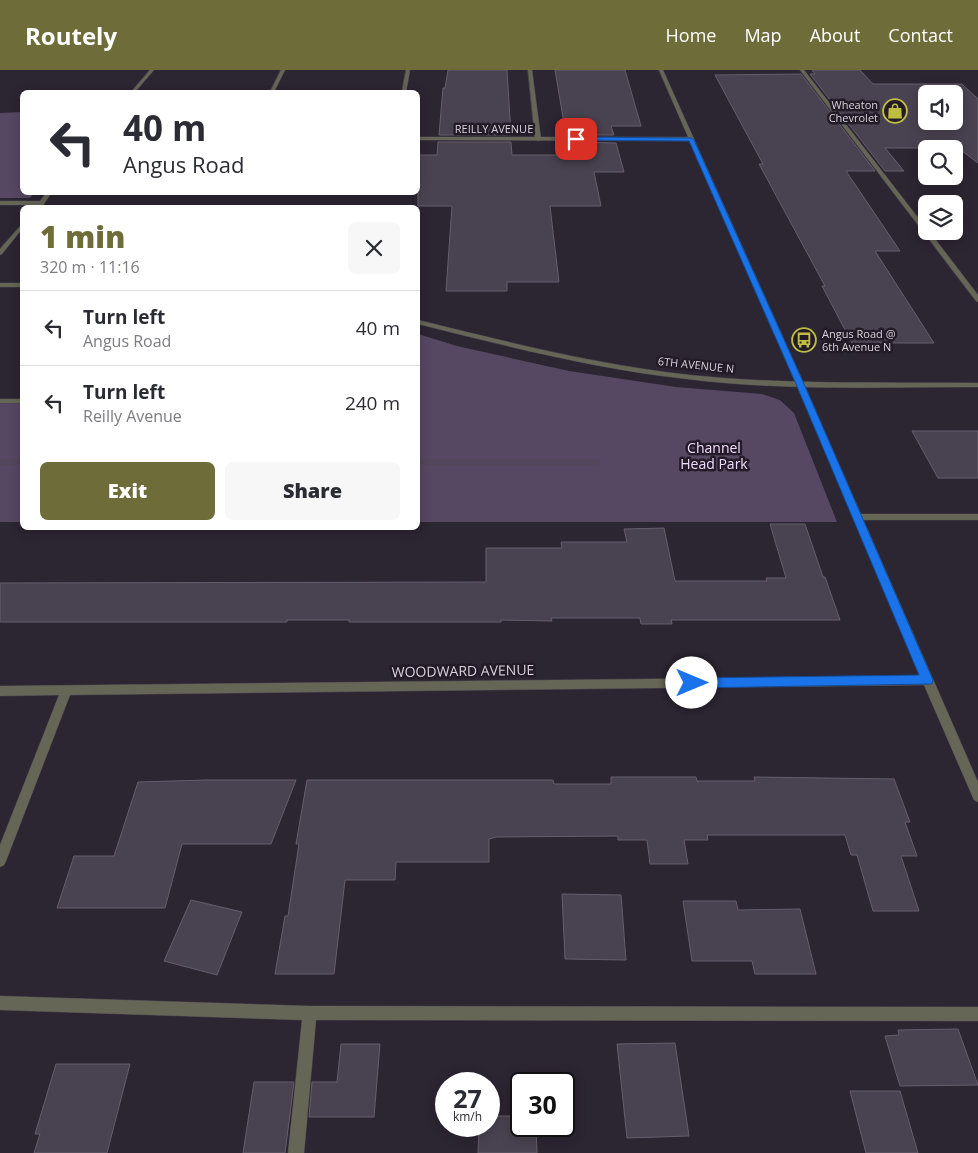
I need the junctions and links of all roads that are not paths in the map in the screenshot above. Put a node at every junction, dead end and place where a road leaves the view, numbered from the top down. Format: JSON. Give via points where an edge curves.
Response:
{"nodes":[{"id":1,"x":152,"y":70,"type":"edge"},
{"id":2,"x":283,"y":70,"type":"edge"},
{"id":3,"x":408,"y":70,"type":"edge"},
{"id":4,"x":530,"y":70,"type":"edge"},
{"id":5,"x":661,"y":70,"type":"edge"},
{"id":6,"x":802,"y":70,"type":"edge"},
{"id":7,"x":135,"y":90,"type":"edge"},
{"id":8,"x":273,"y":90,"type":"edge"},
{"id":9,"x":404,"y":90,"type":"edge"},
{"id":10,"x":420,"y":139,"type":"edge"},
{"id":11,"x":538,"y":139,"type":"junction"},
{"id":12,"x":691,"y":140,"type":"junction"},
{"id":13,"x":48,"y":195,"type":"edge"},
{"id":14,"x":0,"y":203,"type":"edge"},
{"id":15,"x":40,"y":205,"type":"edge"},
{"id":16,"x":20,"y":228,"type":"edge"},
{"id":17,"x":0,"y":253,"type":"edge"},
{"id":18,"x":0,"y":285,"type":"edge"},
{"id":19,"x":20,"y":285,"type":"edge"},
{"id":20,"x":978,"y":300,"type":"edge"},
{"id":21,"x":420,"y":322,"type":"edge"},
{"id":22,"x":800,"y":384,"type":"junction"},
{"id":23,"x":978,"y":385,"type":"edge"},
{"id":24,"x":0,"y":401,"type":"edge"},
{"id":25,"x":20,"y":401,"type":"edge"},
{"id":26,"x":857,"y":516,"type":"junction"},
{"id":27,"x":978,"y":518,"type":"edge"},
{"id":28,"x":927,"y":680,"type":"junction"},
{"id":29,"x":0,"y":691,"type":"edge"},
{"id":30,"x":66,"y":691,"type":"junction"},
{"id":31,"x":978,"y":796,"type":"edge"},
{"id":32,"x":0,"y":861,"type":"edge"},
{"id":33,"x":0,"y":1003,"type":"edge"},
{"id":34,"x":310,"y":1013,"type":"junction"},
{"id":35,"x":978,"y":1014,"type":"edge"},
{"id":36,"x":296,"y":1153,"type":"edge"}],
"edges":[{"from":1,"to":7,"type":"street"},
{"from":2,"to":8,"type":"street"},
{"from":3,"to":9,"type":"street"},
{"from":4,"to":11,"type":"street"},
{"from":5,"to":12,"type":"street"},
{"from":6,"to":20,"type":"street"},
{"from":10,"to":11,"type":"street","name":"REILLY AVENUE"},
{"from":11,"to":12,"type":"street","name":"REILLY AVENUE"},
{"from":12,"to":22,"type":"street"},
{"from":13,"to":15,"type":"street"},
{"from":14,"to":15,"type":"street"},
{"from":16,"to":17,"type":"street"},
{"from":18,"to":19,"type":"street"},
{"from":21,"to":22,"type":"street","name":"6TH AVENUE N","via":[[602,364],[689,377]]},
{"from":22,"to":23,"type":"street","name":"6TH AVENUE N"},
{"from":22,"to":26,"type":"street"},
{"from":24,"to":25,"type":"street"},
{"from":26,"to":27,"type":"street"},
{"from":26,"to":28,"type":"street"},
{"from":28,"to":30,"type":"street","name":"WOODWARD AVENUE"},
{"from":28,"to":31,"type":"street"},
{"from":29,"to":30,"type":"street","name":"WOODWARD AVENUE"},
{"from":30,"to":32,"type":"street"},
{"from":33,"to":34,"type":"street"},
{"from":34,"to":35,"type":"street"},
{"from":34,"to":36,"type":"street"}]}
